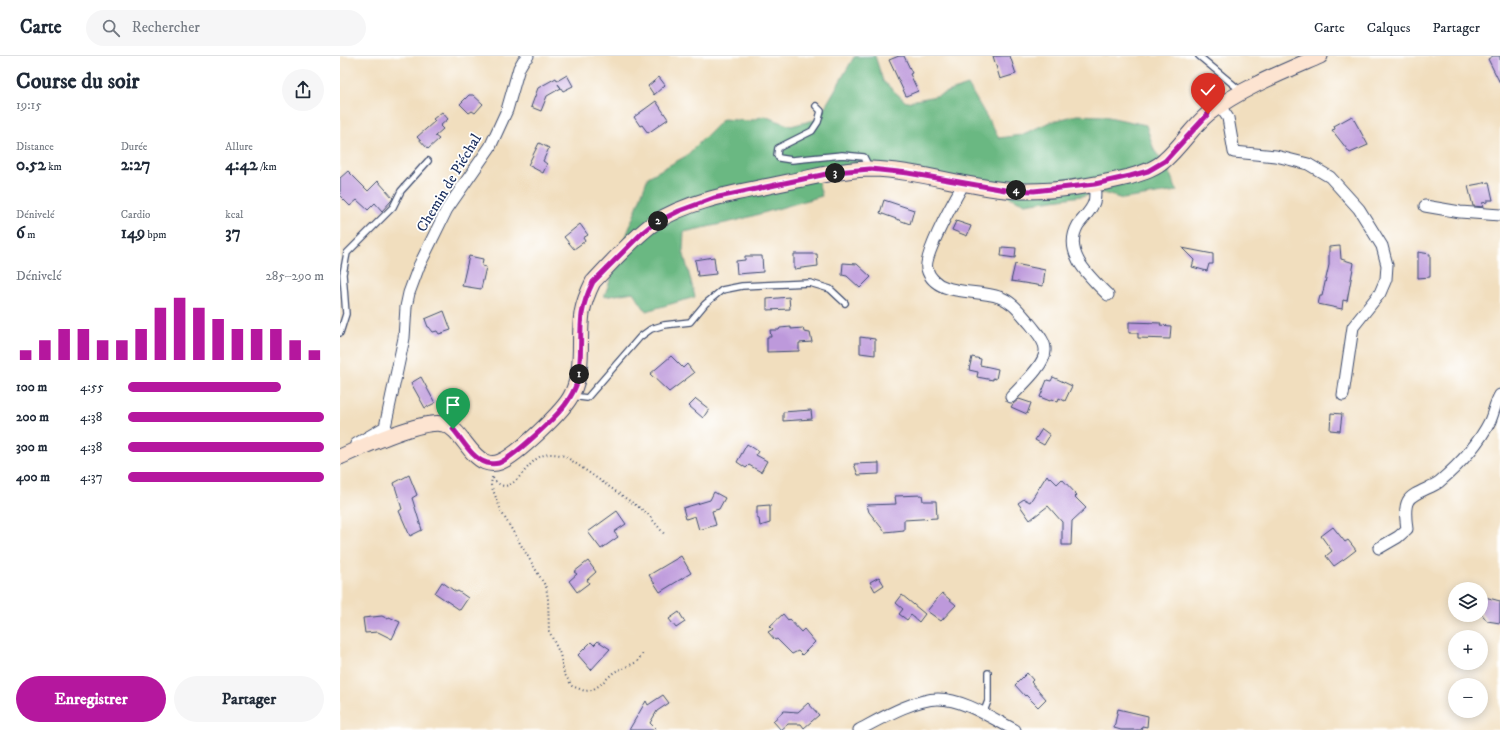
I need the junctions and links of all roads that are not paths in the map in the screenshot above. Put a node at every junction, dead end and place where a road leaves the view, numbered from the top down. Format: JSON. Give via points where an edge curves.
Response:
{"nodes":[{"id":1,"x":528,"y":56,"type":"edge"},
{"id":2,"x":1199,"y":56,"type":"edge"},
{"id":3,"x":1320,"y":56,"type":"edge"},
{"id":4,"x":1243,"y":92,"type":"junction"},
{"id":5,"x":816,"y":106,"type":"dead end"},
{"id":6,"x":1220,"y":106,"type":"junction"},
{"id":7,"x":428,"y":161,"type":"dead end"},
{"id":8,"x":870,"y":169,"type":"junction"},
{"id":9,"x":964,"y":184,"type":"junction"},
{"id":10,"x":1095,"y":184,"type":"junction"},
{"id":11,"x":1425,"y":206,"type":"dead end"},
{"id":12,"x":1500,"y":215,"type":"edge"},
{"id":13,"x":1108,"y":295,"type":"dead end"},
{"id":14,"x":845,"y":303,"type":"dead end"},
{"id":15,"x":340,"y":333,"type":"edge"},
{"id":16,"x":1343,"y":394,"type":"dead end"},
{"id":17,"x":1500,"y":395,"type":"edge"},
{"id":18,"x":571,"y":396,"type":"junction"},
{"id":19,"x":1012,"y":397,"type":"dead end"},
{"id":20,"x":345,"y":454,"type":"edge"},
{"id":21,"x":1379,"y":548,"type":"dead end"},
{"id":22,"x":988,"y":673,"type":"dead end"},
{"id":23,"x":983,"y":714,"type":"junction"},
{"id":24,"x":859,"y":730,"type":"edge"},
{"id":25,"x":1015,"y":730,"type":"edge"}],
"edges":[{"from":1,"to":20,"type":"street","name":"Chemin de Piéchal","via":[[519,68],[507,110],[490,147],[447,209],[419,266],[406,307],[404,338],[385,427],[360,441]]},
{"from":2,"to":4,"type":"lane"},
{"from":3,"to":4,"type":"street"},
{"from":4,"to":6,"type":"street"},
{"from":5,"to":8,"type":"lane","via":[[821,111],[812,131],[778,148],[776,155],[792,160],[842,155],[864,157]]},
{"from":6,"to":10,"type":"street","via":[[1208,114],[1165,161],[1148,171]]},
{"from":6,"to":16,"type":"street","via":[[1228,118],[1234,152],[1276,156],[1308,164],[1330,177],[1359,209],[1382,246],[1387,265],[1386,279],[1380,293],[1353,327]]},
{"from":7,"to":15,"type":"lane","via":[[401,191],[393,206],[347,253],[343,274],[346,314]]},
{"from":8,"to":9,"type":"street","via":[[908,173]]},
{"from":8,"to":18,"type":"street","via":[[836,172],[714,198],[653,224],[593,282],[582,314],[579,372]]},
{"from":9,"to":10,"type":"street","via":[[1034,191]]},
{"from":9,"to":19,"type":"street","via":[[949,209],[926,268],[933,281],[944,287],[999,297],[1013,304],[1041,338],[1046,350],[1043,361]]},
{"from":10,"to":13,"type":"street","via":[[1094,202],[1077,226],[1074,240],[1076,256],[1085,272]]},
{"from":11,"to":12,"type":"street"},
{"from":14,"to":18,"type":"lane","via":[[830,289],[810,283],[756,284],[722,290],[705,304],[690,322],[664,325],[651,329],[640,337],[587,398]]},
{"from":17,"to":21,"type":"street","via":[[1480,438],[1434,486],[1411,497],[1407,502],[1407,529]]},
{"from":18,"to":20,"type":"street","via":[[556,416],[510,456],[494,464],[475,456],[453,429],[444,424],[423,425]]},
{"from":22,"to":23,"type":"lane","via":[[988,701]]},
{"from":23,"to":24,"type":"street","via":[[959,702],[938,699],[904,708]]},
{"from":23,"to":25,"type":"street"}]}
